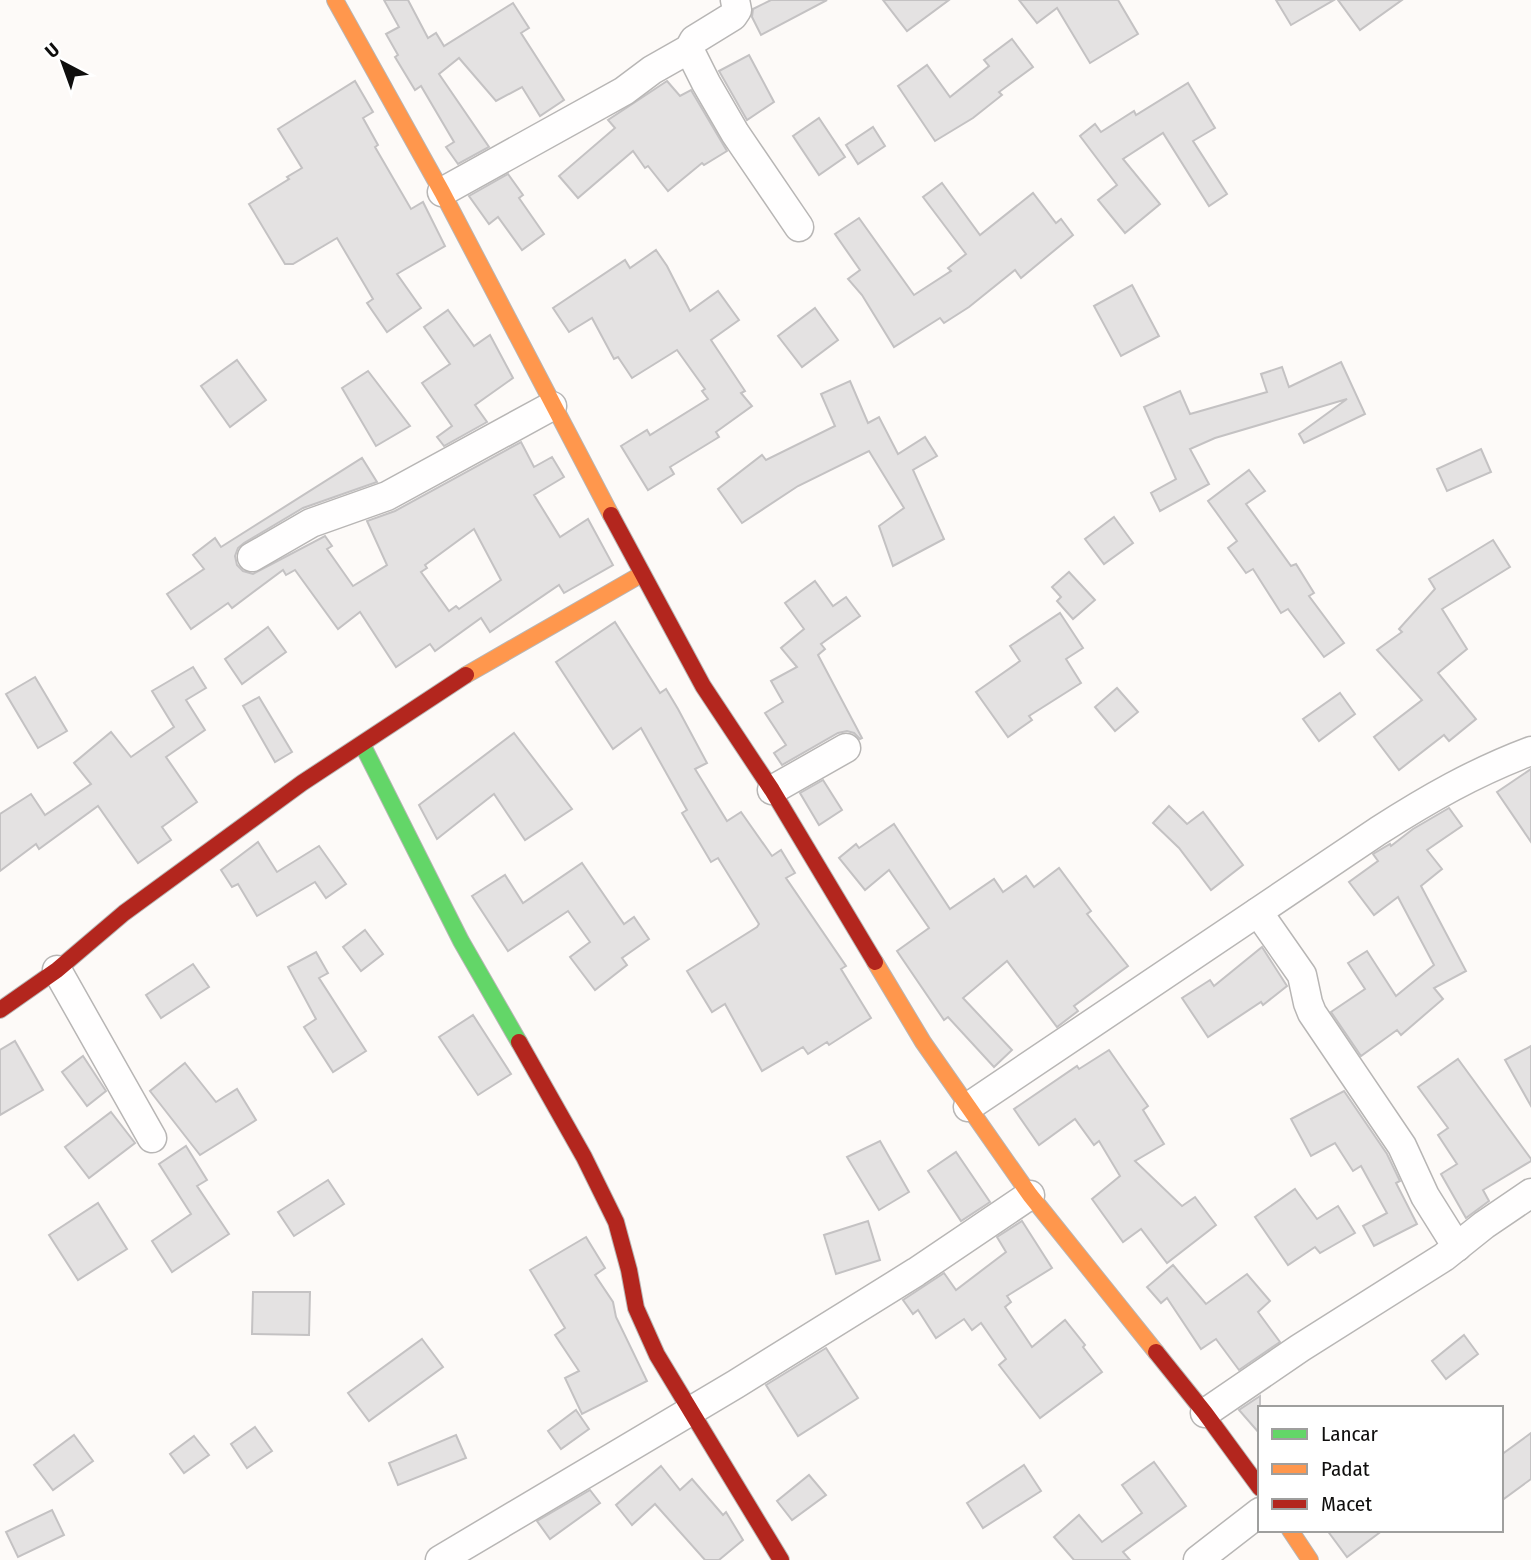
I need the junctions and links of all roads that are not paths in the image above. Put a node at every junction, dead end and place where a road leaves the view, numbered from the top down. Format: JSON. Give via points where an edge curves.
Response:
{"nodes":[{"id":1,"x":335,"y":0,"type":"edge"},
{"id":2,"x":735,"y":0,"type":"edge"},
{"id":3,"x":689,"y":49,"type":"junction"},
{"id":4,"x":442,"y":192,"type":"junction"},
{"id":5,"x":799,"y":227,"type":"dead end"},
{"id":6,"x":552,"y":406,"type":"junction"},
{"id":7,"x":252,"y":558,"type":"dead end"},
{"id":8,"x":642,"y":574,"type":"junction"},
{"id":9,"x":362,"y":744,"type":"junction"},
{"id":10,"x":846,"y":748,"type":"dead end"},
{"id":11,"x":1531,"y":751,"type":"edge"},
{"id":12,"x":772,"y":790,"type":"junction"},
{"id":13,"x":1258,"y":912,"type":"junction"},
{"id":14,"x":57,"y":970,"type":"junction"},
{"id":15,"x":0,"y":1010,"type":"edge"},
{"id":16,"x":968,"y":1107,"type":"junction"},
{"id":17,"x":152,"y":1138,"type":"dead end"},
{"id":18,"x":1531,"y":1193,"type":"edge"},
{"id":19,"x":1030,"y":1195,"type":"junction"},
{"id":20,"x":1457,"y":1247,"type":"junction"},
{"id":21,"x":691,"y":1409,"type":"junction"},
{"id":22,"x":1205,"y":1413,"type":"junction"},
{"id":23,"x":1258,"y":1485,"type":"edge"},
{"id":24,"x":1258,"y":1514,"type":"edge"},
{"id":25,"x":1291,"y":1532,"type":"edge"},
{"id":26,"x":440,"y":1560,"type":"edge"},
{"id":27,"x":781,"y":1560,"type":"edge"},
{"id":28,"x":1198,"y":1560,"type":"edge"},
{"id":29,"x":1310,"y":1560,"type":"edge"}],
"edges":[{"from":1,"to":4,"type":"street"},
{"from":2,"to":3,"type":"street","via":[[733,16],[694,40]]},
{"from":3,"to":4,"type":"street","via":[[624,91]]},
{"from":3,"to":5,"type":"street","via":[[735,133]]},
{"from":4,"to":6,"type":"street"},
{"from":6,"to":7,"type":"street","via":[[387,496],[323,517]]},
{"from":6,"to":8,"type":"street"},
{"from":8,"to":9,"type":"street","via":[[464,676]]},
{"from":8,"to":12,"type":"street","via":[[704,686]]},
{"from":9,"to":14,"type":"street","via":[[124,913]]},
{"from":9,"to":21,"type":"street","via":[[461,941],[616,1222],[636,1308],[657,1355]]},
{"from":10,"to":12,"type":"street"},
{"from":11,"to":13,"type":"street","via":[[1443,790]]},
{"from":12,"to":16,"type":"street","via":[[923,1042]]},
{"from":13,"to":16,"type":"street"},
{"from":13,"to":20,"type":"street","via":[[1302,975],[1312,1013],[1402,1146],[1425,1196]]},
{"from":14,"to":15,"type":"street"},
{"from":14,"to":17,"type":"street"},
{"from":16,"to":19,"type":"street"},
{"from":18,"to":20,"type":"street"},
{"from":19,"to":21,"type":"street","via":[[916,1272]]},
{"from":19,"to":22,"type":"street"},
{"from":20,"to":22,"type":"street"},
{"from":21,"to":26,"type":"street"},
{"from":21,"to":27,"type":"street"},
{"from":22,"to":23,"type":"street"},
{"from":24,"to":28,"type":"street"},
{"from":25,"to":29,"type":"street"}]}
